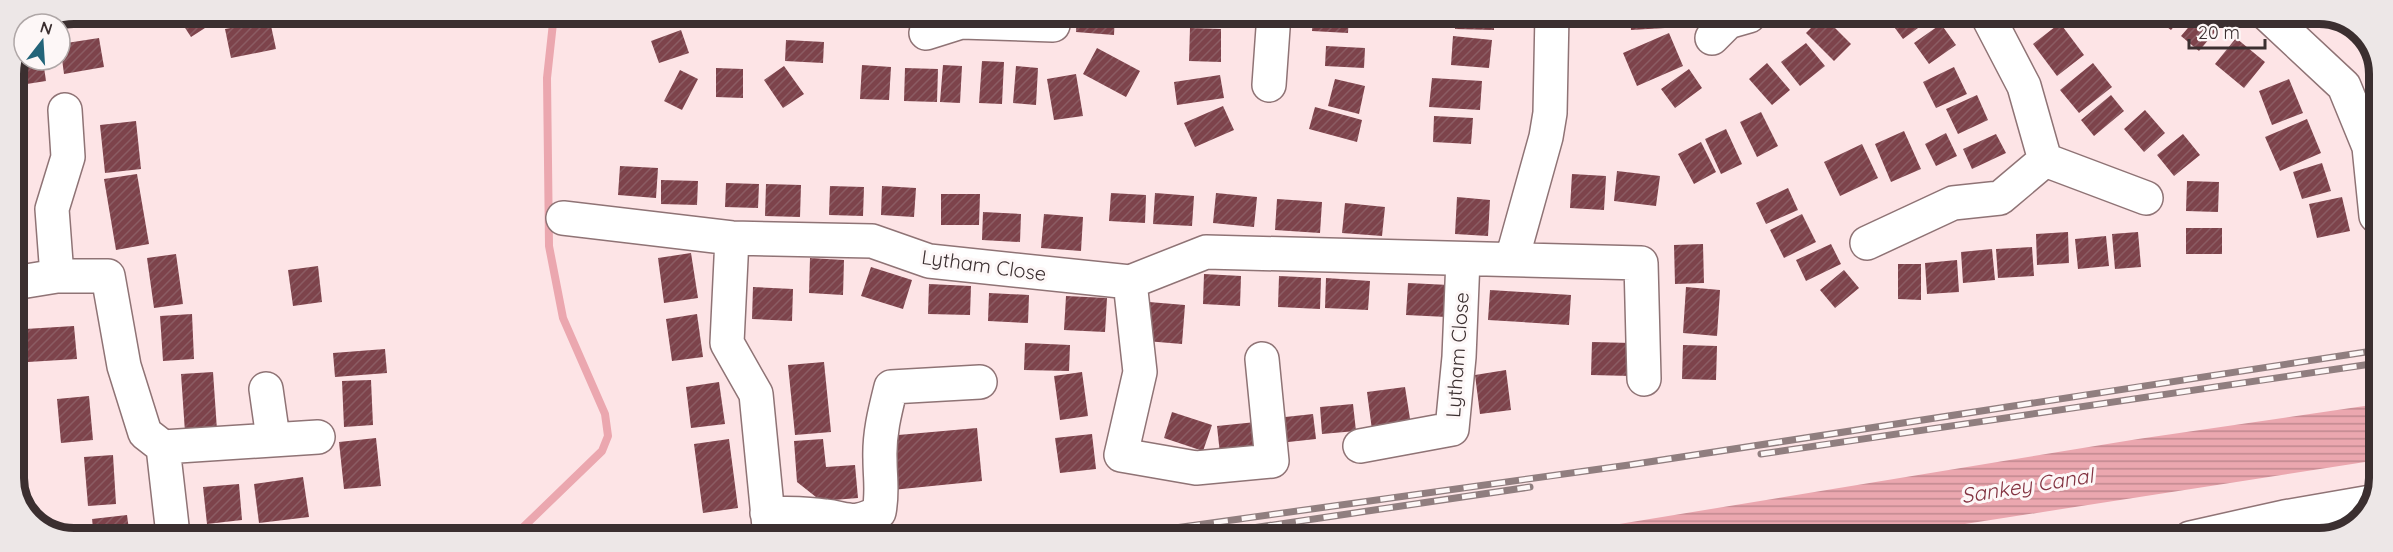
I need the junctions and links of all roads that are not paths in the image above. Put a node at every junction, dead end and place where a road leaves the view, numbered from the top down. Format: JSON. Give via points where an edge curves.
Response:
{"nodes":[{"id":1,"x":955,"y":24,"type":"edge"},
{"id":2,"x":1048,"y":24,"type":"edge"},
{"id":3,"x":1273,"y":24,"type":"edge"},
{"id":4,"x":1552,"y":24,"type":"edge"},
{"id":5,"x":1993,"y":24,"type":"edge"},
{"id":6,"x":2278,"y":24,"type":"edge"},
{"id":7,"x":1053,"y":25,"type":"dead end"},
{"id":8,"x":926,"y":33,"type":"dead end"},
{"id":9,"x":1269,"y":85,"type":"dead end"},
{"id":10,"x":64,"y":110,"type":"dead end"},
{"id":11,"x":2369,"y":147,"type":"edge"},
{"id":12,"x":2045,"y":160,"type":"junction"},
{"id":13,"x":2146,"y":198,"type":"dead end"},
{"id":14,"x":563,"y":218,"type":"dead end"},
{"id":15,"x":732,"y":238,"type":"junction"},
{"id":16,"x":1867,"y":243,"type":"dead end"},
{"id":17,"x":1463,"y":259,"type":"junction"},
{"id":18,"x":1512,"y":259,"type":"junction"},
{"id":19,"x":57,"y":276,"type":"junction"},
{"id":20,"x":24,"y":281,"type":"edge"},
{"id":21,"x":1130,"y":282,"type":"junction"},
{"id":22,"x":1262,"y":359,"type":"dead end"},
{"id":23,"x":1644,"y":379,"type":"dead end"},
{"id":24,"x":980,"y":382,"type":"dead end"},
{"id":25,"x":266,"y":389,"type":"dead end"},
{"id":26,"x":318,"y":437,"type":"dead end"},
{"id":27,"x":273,"y":438,"type":"junction"},
{"id":28,"x":1360,"y":446,"type":"dead end"},
{"id":29,"x":163,"y":447,"type":"junction"},
{"id":30,"x":2362,"y":504,"type":"edge"},
{"id":31,"x":172,"y":526,"type":"dead end"},
{"id":32,"x":2235,"y":528,"type":"edge"}],
"edges":[{"from":1,"to":8,"type":"street"},
{"from":2,"to":7,"type":"street"},
{"from":3,"to":9,"type":"street"},
{"from":4,"to":18,"type":"street","via":[[1546,137]]},
{"from":5,"to":12,"type":"street","via":[[2024,86]]},
{"from":6,"to":11,"type":"street","via":[[2344,86]]},
{"from":10,"to":19,"type":"street","via":[[68,157],[52,209]]},
{"from":12,"to":13,"type":"street"},
{"from":12,"to":16,"type":"street","via":[[2000,198],[1953,203]]},
{"from":14,"to":15,"type":"street","name":"Lytham Close"},
{"from":15,"to":21,"type":"street","name":"Lytham Close","via":[[872,241],[929,261]]},
{"from":15,"to":24,"type":"street","via":[[727,343],[756,394],[768,520],[825,516],[846,522],[867,519],[879,512],[883,491],[882,421],[891,387]]},
{"from":17,"to":18,"type":"street","name":"Lytham Close"},
{"from":17,"to":21,"type":"street","name":"Lytham Close","via":[[1206,252]]},
{"from":17,"to":28,"type":"street","name":"Lytham Close","via":[[1452,429]]},
{"from":18,"to":23,"type":"street","name":"Lytham Close","via":[[1641,263]]},
{"from":19,"to":20,"type":"street"},
{"from":19,"to":29,"type":"street","via":[[108,276],[124,366],[146,433]]},
{"from":21,"to":22,"type":"street","via":[[1140,372],[1120,455],[1196,468],[1272,460]]},
{"from":25,"to":27,"type":"street"},
{"from":26,"to":27,"type":"street"},
{"from":27,"to":29,"type":"street"},
{"from":29,"to":31,"type":"street"},
{"from":30,"to":32,"type":"street"}]}
